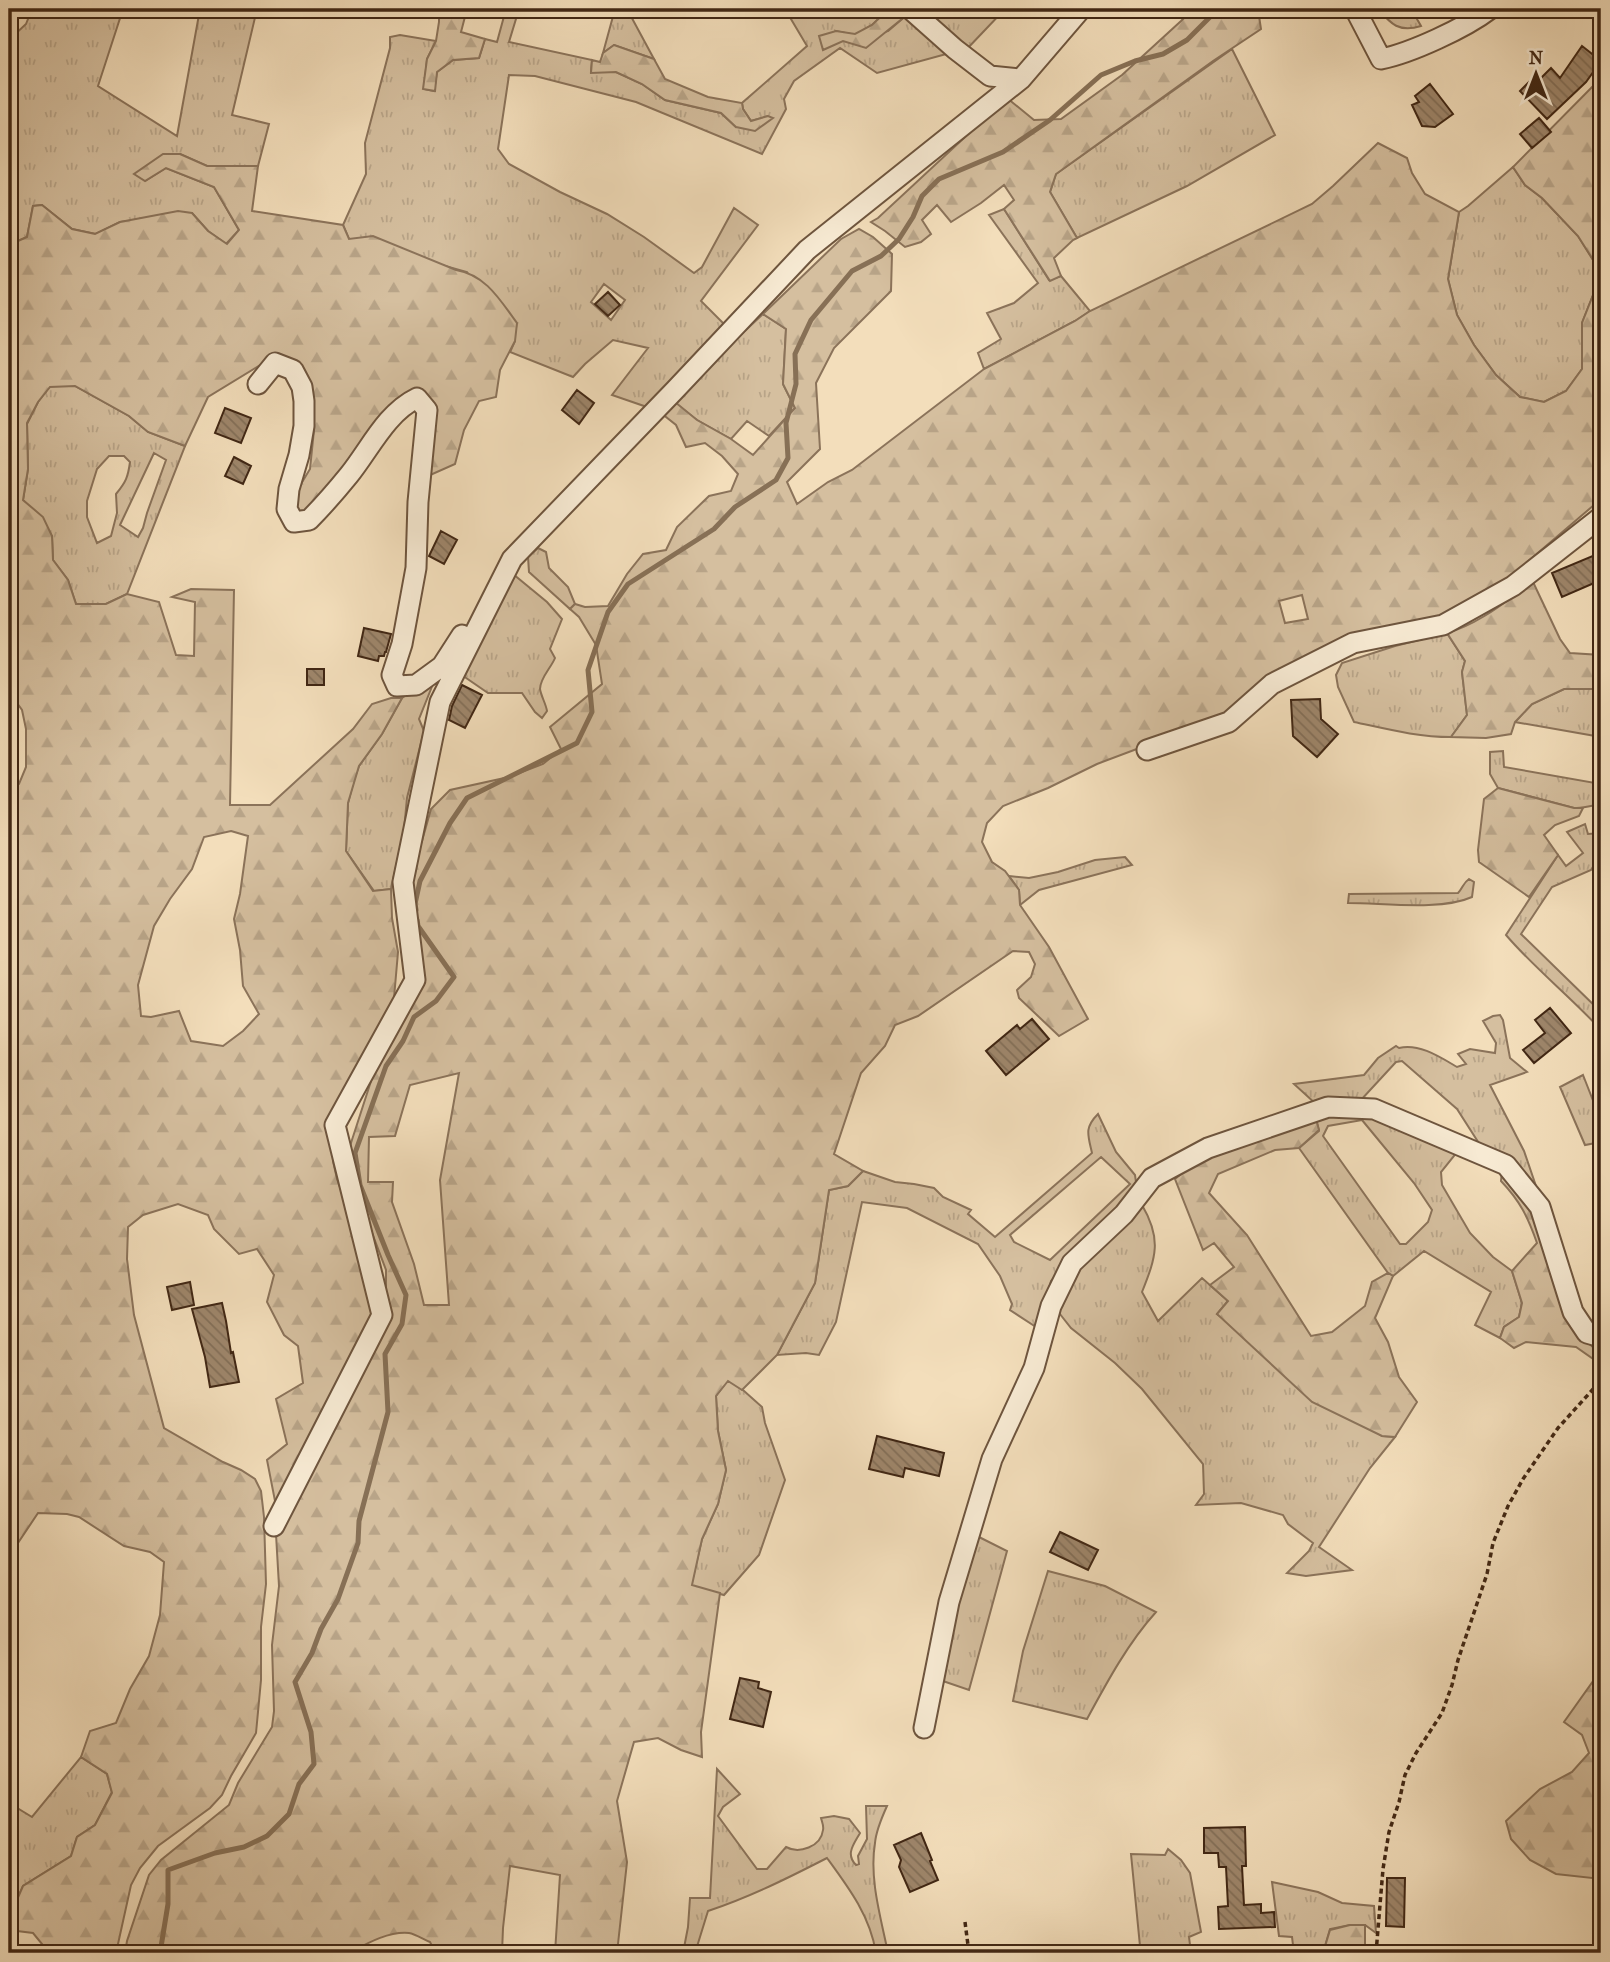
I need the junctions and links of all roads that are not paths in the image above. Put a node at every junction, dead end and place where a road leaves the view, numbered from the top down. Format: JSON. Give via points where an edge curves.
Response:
{"nodes":[{"id":1,"x":910,"y":9,"type":"edge"},
{"id":2,"x":1081,"y":9,"type":"edge"},
{"id":3,"x":1355,"y":9,"type":"edge"},
{"id":4,"x":1490,"y":9,"type":"edge"},
{"id":5,"x":1021,"y":79,"type":"junction"},
{"id":6,"x":258,"y":384,"type":"dead end"},
{"id":7,"x":1601,"y":517,"type":"edge"},
{"id":8,"x":512,"y":559,"type":"junction"},
{"id":9,"x":1147,"y":750,"type":"dead end"},
{"id":10,"x":1601,"y":1337,"type":"edge"},
{"id":11,"x":274,"y":1526,"type":"dead end"},
{"id":12,"x":923,"y":1728,"type":"dead end"}],
"edges":[{"from":1,"to":5,"type":"street","via":[[990,76]]},
{"from":2,"to":5,"type":"street"},
{"from":3,"to":4,"type":"street","via":[[1381,59],[1399,55]]},
{"from":5,"to":8,"type":"street","via":[[807,250]]},
{"from":6,"to":8,"type":"street","via":[[275,363],[293,370],[302,387],[303,426],[287,509],[294,522],[309,520],[404,404],[417,398],[426,410],[416,568],[392,674],[397,686],[416,685],[442,666]]},
{"from":7,"to":9,"type":"street","via":[[1513,586],[1443,625],[1353,643],[1272,684],[1228,722]]},
{"from":8,"to":11,"type":"street","via":[[440,702],[403,882],[415,980],[335,1125],[382,1315]]},
{"from":10,"to":12,"type":"street","via":[[1587,1334],[1573,1312],[1540,1207],[1506,1165],[1374,1109],[1328,1107],[1208,1148],[1152,1178],[1124,1214],[1072,1263],[1051,1306],[1034,1368],[984,1485],[949,1602]]}]}
